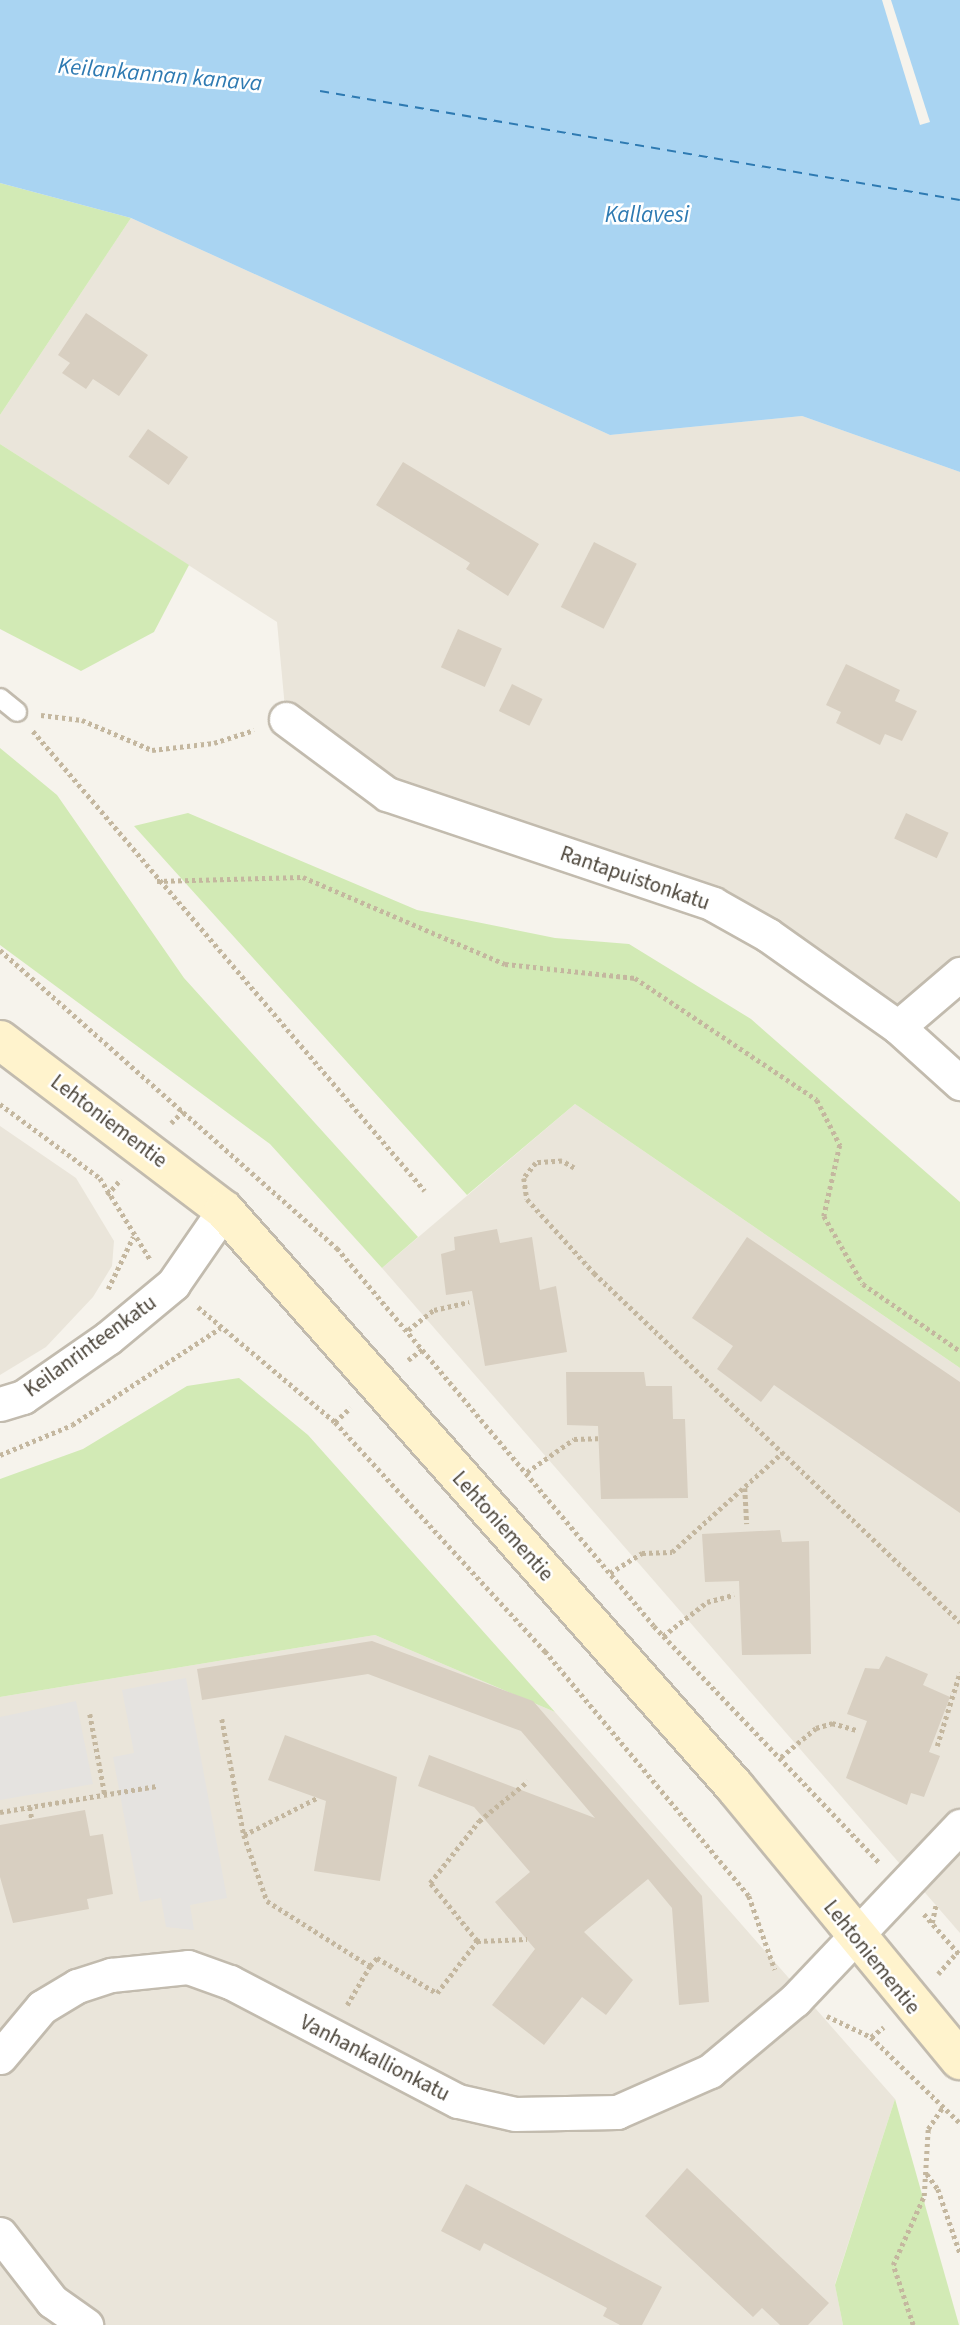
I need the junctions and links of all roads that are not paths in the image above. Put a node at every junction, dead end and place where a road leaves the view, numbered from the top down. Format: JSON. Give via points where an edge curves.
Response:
{"nodes":[{"id":1,"x":0,"y":698,"type":"edge"},
{"id":2,"x":17,"y":712,"type":"road end"},
{"id":3,"x":286,"y":719,"type":"road end"},
{"id":4,"x":960,"y":974,"type":"edge"},
{"id":5,"x":898,"y":1027,"type":"junction"},
{"id":6,"x":0,"y":1040,"type":"edge"},
{"id":7,"x":960,"y":1083,"type":"edge"},
{"id":8,"x":224,"y":1210,"type":"junction"},
{"id":9,"x":0,"y":1404,"type":"edge"},
{"id":10,"x":960,"y":1826,"type":"edge"},
{"id":11,"x":857,"y":1939,"type":"junction"},
{"id":12,"x":0,"y":2057,"type":"edge"},
{"id":13,"x":960,"y":2060,"type":"edge"},
{"id":14,"x":0,"y":2234,"type":"edge"},
{"id":15,"x":86,"y":2325,"type":"edge"}],
"edges":[{"from":1,"to":2,"type":"lane"},
{"from":3,"to":5,"type":"street","name":"Rantapuistonkatu","via":[[387,794],[713,904],[768,935]]},
{"from":4,"to":5,"type":"street"},
{"from":5,"to":7,"type":"street","name":"Rantapuistonkatu"},
{"from":6,"to":8,"type":"main road","name":"Lehtoniementie"},
{"from":8,"to":9,"type":"street","name":"Keilanrinteenkatu","via":[[173,1284],[98,1346],[23,1397]]},
{"from":8,"to":11,"type":"main road","name":"Lehtoniementie","via":[[735,1787]]},
{"from":10,"to":11,"type":"street"},
{"from":11,"to":12,"type":"street","name":"Vanhankallionkatu","via":[[783,1991],[710,2070],[617,2112],[515,2114],[458,2101],[230,1982],[188,1967],[111,1975],[77,1986],[42,2007]]},
{"from":11,"to":13,"type":"main road","name":"Lehtoniementie"},
{"from":14,"to":15,"type":"street","via":[[52,2301]]}]}
